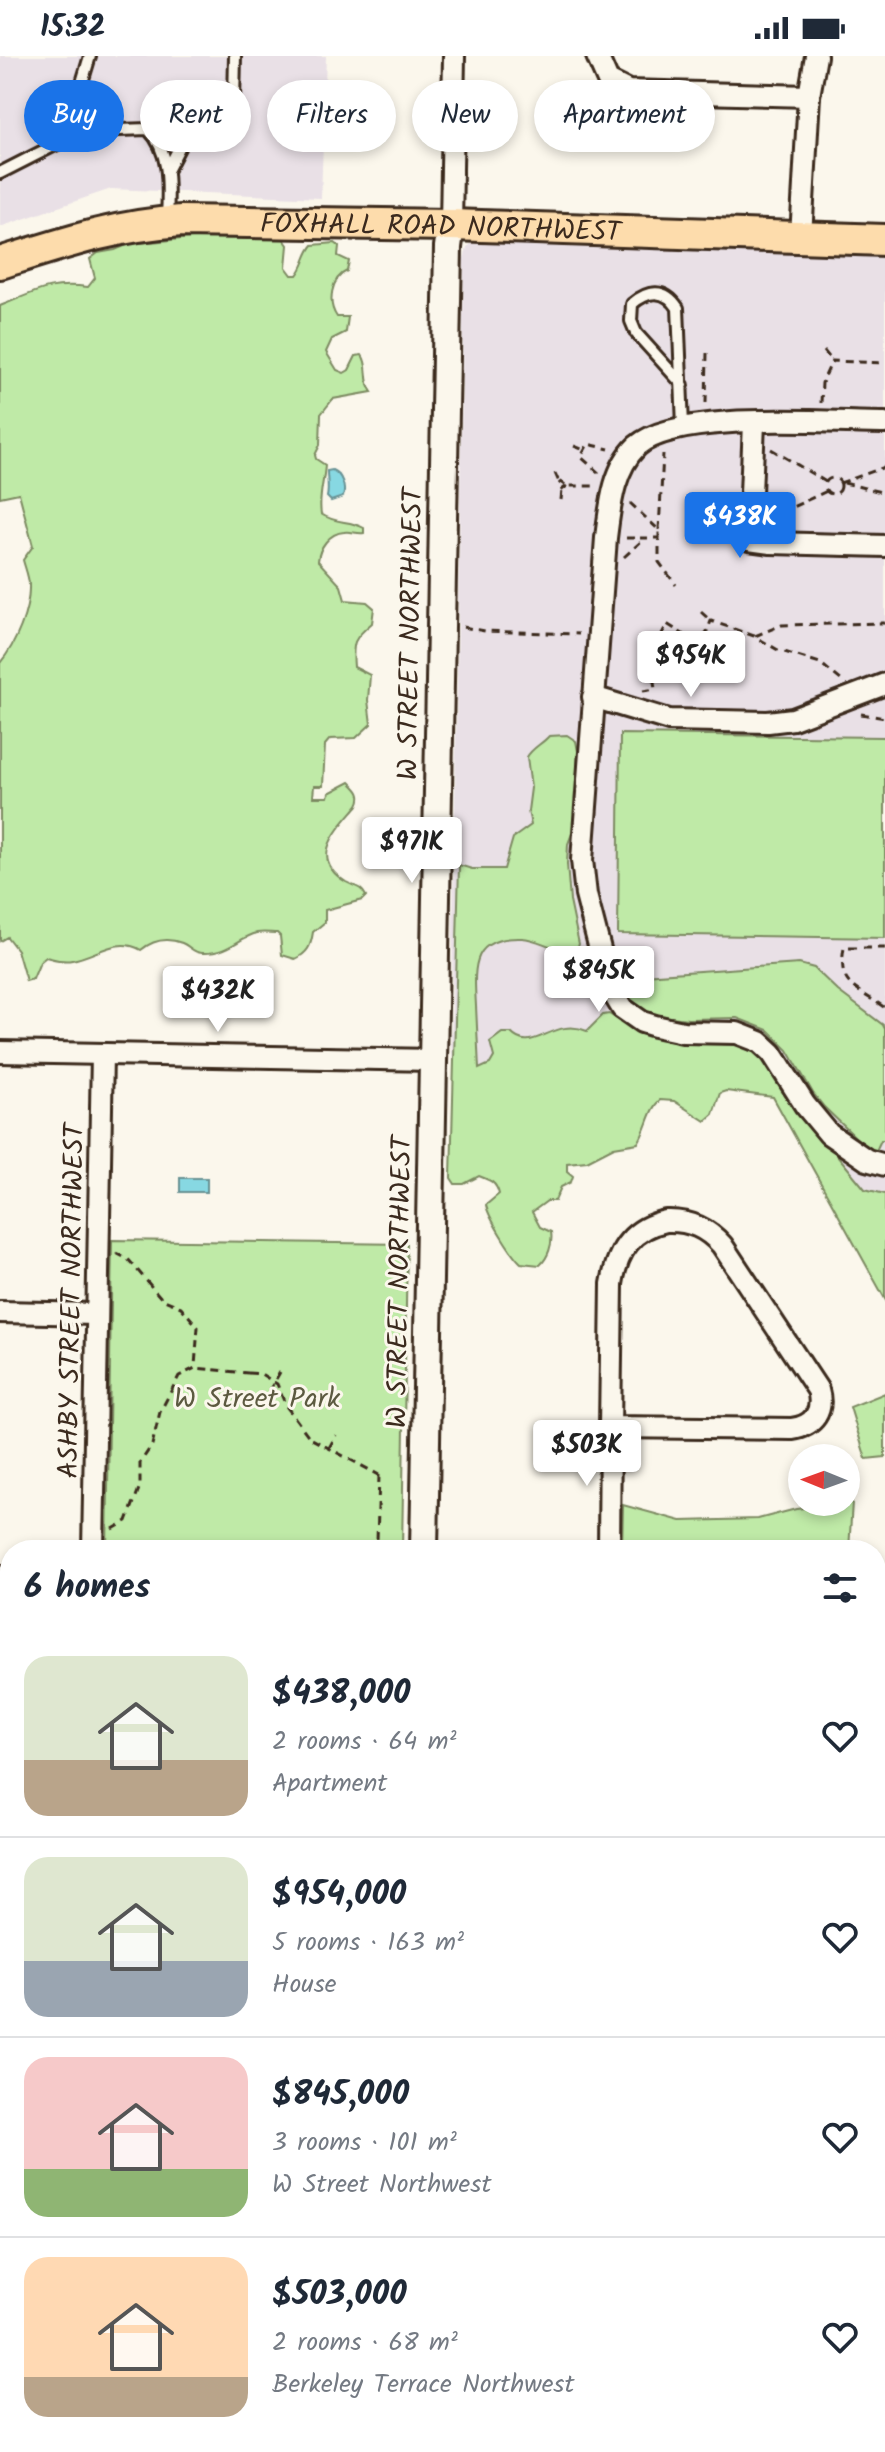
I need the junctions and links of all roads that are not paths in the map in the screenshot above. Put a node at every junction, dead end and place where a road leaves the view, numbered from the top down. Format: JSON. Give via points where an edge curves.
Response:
{"nodes":[{"id":1,"x":90,"y":56,"type":"edge"},
{"id":2,"x":235,"y":56,"type":"edge"},
{"id":3,"x":454,"y":56,"type":"edge"},
{"id":4,"x":597,"y":56,"type":"edge"},
{"id":5,"x":816,"y":56,"type":"edge"},
{"id":6,"x":83,"y":80,"type":"edge"},
{"id":7,"x":809,"y":96,"type":"junction"},
{"id":8,"x":124,"y":130,"type":"edge"},
{"id":9,"x":41,"y":152,"type":"edge"},
{"id":10,"x":168,"y":169,"type":"junction"},
{"id":11,"x":0,"y":173,"type":"edge"},
{"id":12,"x":167,"y":222,"type":"junction"},
{"id":13,"x":451,"y":225,"type":"junction"},
{"id":14,"x":801,"y":237,"type":"junction"},
{"id":15,"x":885,"y":240,"type":"edge"},
{"id":16,"x":0,"y":263,"type":"edge"},
{"id":17,"x":683,"y":385,"type":"junction"},
{"id":18,"x":754,"y":423,"type":"junction"},
{"id":19,"x":885,"y":423,"type":"edge"},
{"id":20,"x":673,"y":429,"type":"junction"},
{"id":21,"x":885,"y":546,"type":"edge"},
{"id":22,"x":885,"y":684,"type":"edge"},
{"id":23,"x":593,"y":697,"type":"junction"},
{"id":24,"x":0,"y":1052,"type":"edge"},
{"id":25,"x":102,"y":1054,"type":"junction"},
{"id":26,"x":434,"y":1060,"type":"junction"},
{"id":27,"x":885,"y":1165,"type":"edge"},
{"id":28,"x":0,"y":1312,"type":"edge"},
{"id":29,"x":97,"y":1314,"type":"junction"},
{"id":30,"x":610,"y":1427,"type":"junction"},
{"id":31,"x":93,"y":1540,"type":"edge"},
{"id":32,"x":424,"y":1540,"type":"edge"},
{"id":33,"x":609,"y":1540,"type":"edge"}],
"edges":[{"from":1,"to":6,"type":"lane"},
{"from":2,"to":10,"type":"lane","via":[[234,102],[225,126],[183,140]]},
{"from":3,"to":13,"type":"street","name":"W STREET NORTHWEST"},
{"from":4,"to":7,"type":"street","via":[[608,81],[628,91]]},
{"from":5,"to":7,"type":"street"},
{"from":7,"to":14,"type":"street"},
{"from":8,"to":10,"type":"lane","via":[[148,129]]},
{"from":9,"to":11,"type":"lane"},
{"from":10,"to":12,"type":"lane"},
{"from":12,"to":13,"type":"main road","name":"FOXHALL ROAD NORTHWEST"},
{"from":12,"to":16,"type":"main road","name":"FOXHALL ROAD NORTHWEST","via":[[102,231]]},
{"from":13,"to":14,"type":"main road","name":"FOXHALL ROAD NORTHWEST"},
{"from":13,"to":26,"type":"street","name":"W STREET NORTHWEST"},
{"from":14,"to":15,"type":"main road","name":"FOXHALL ROAD NORTHWEST"},
{"from":17,"to":17,"type":"lane","via":[[678,308],[671,297],[645,293],[632,304],[631,321]]},
{"from":17,"to":20,"type":"lane"},
{"from":18,"to":19,"type":"street"},
{"from":18,"to":20,"type":"street"},
{"from":18,"to":21,"type":"street","via":[[749,540]]},
{"from":20,"to":23,"type":"street","via":[[636,447],[614,489]]},
{"from":22,"to":23,"type":"street","via":[[793,719],[768,722],[669,720]]},
{"from":23,"to":27,"type":"street","via":[[583,879],[616,1000],[631,1015],[655,1026],[737,1033],[760,1042],[829,1134],[867,1160]]},
{"from":24,"to":25,"type":"street"},
{"from":25,"to":26,"type":"street"},
{"from":25,"to":29,"type":"street","name":"ASHBY STREET NORTHWEST"},
{"from":26,"to":32,"type":"street","name":"W STREET NORTHWEST"},
{"from":28,"to":29,"type":"street"},
{"from":29,"to":31,"type":"street","name":"ASHBY STREET NORTHWEST"},
{"from":30,"to":30,"type":"street","via":[[792,1429],[818,1415],[815,1384],[722,1245],[694,1224],[666,1221],[647,1226],[618,1257],[612,1284]]},
{"from":30,"to":33,"type":"street"}]}
